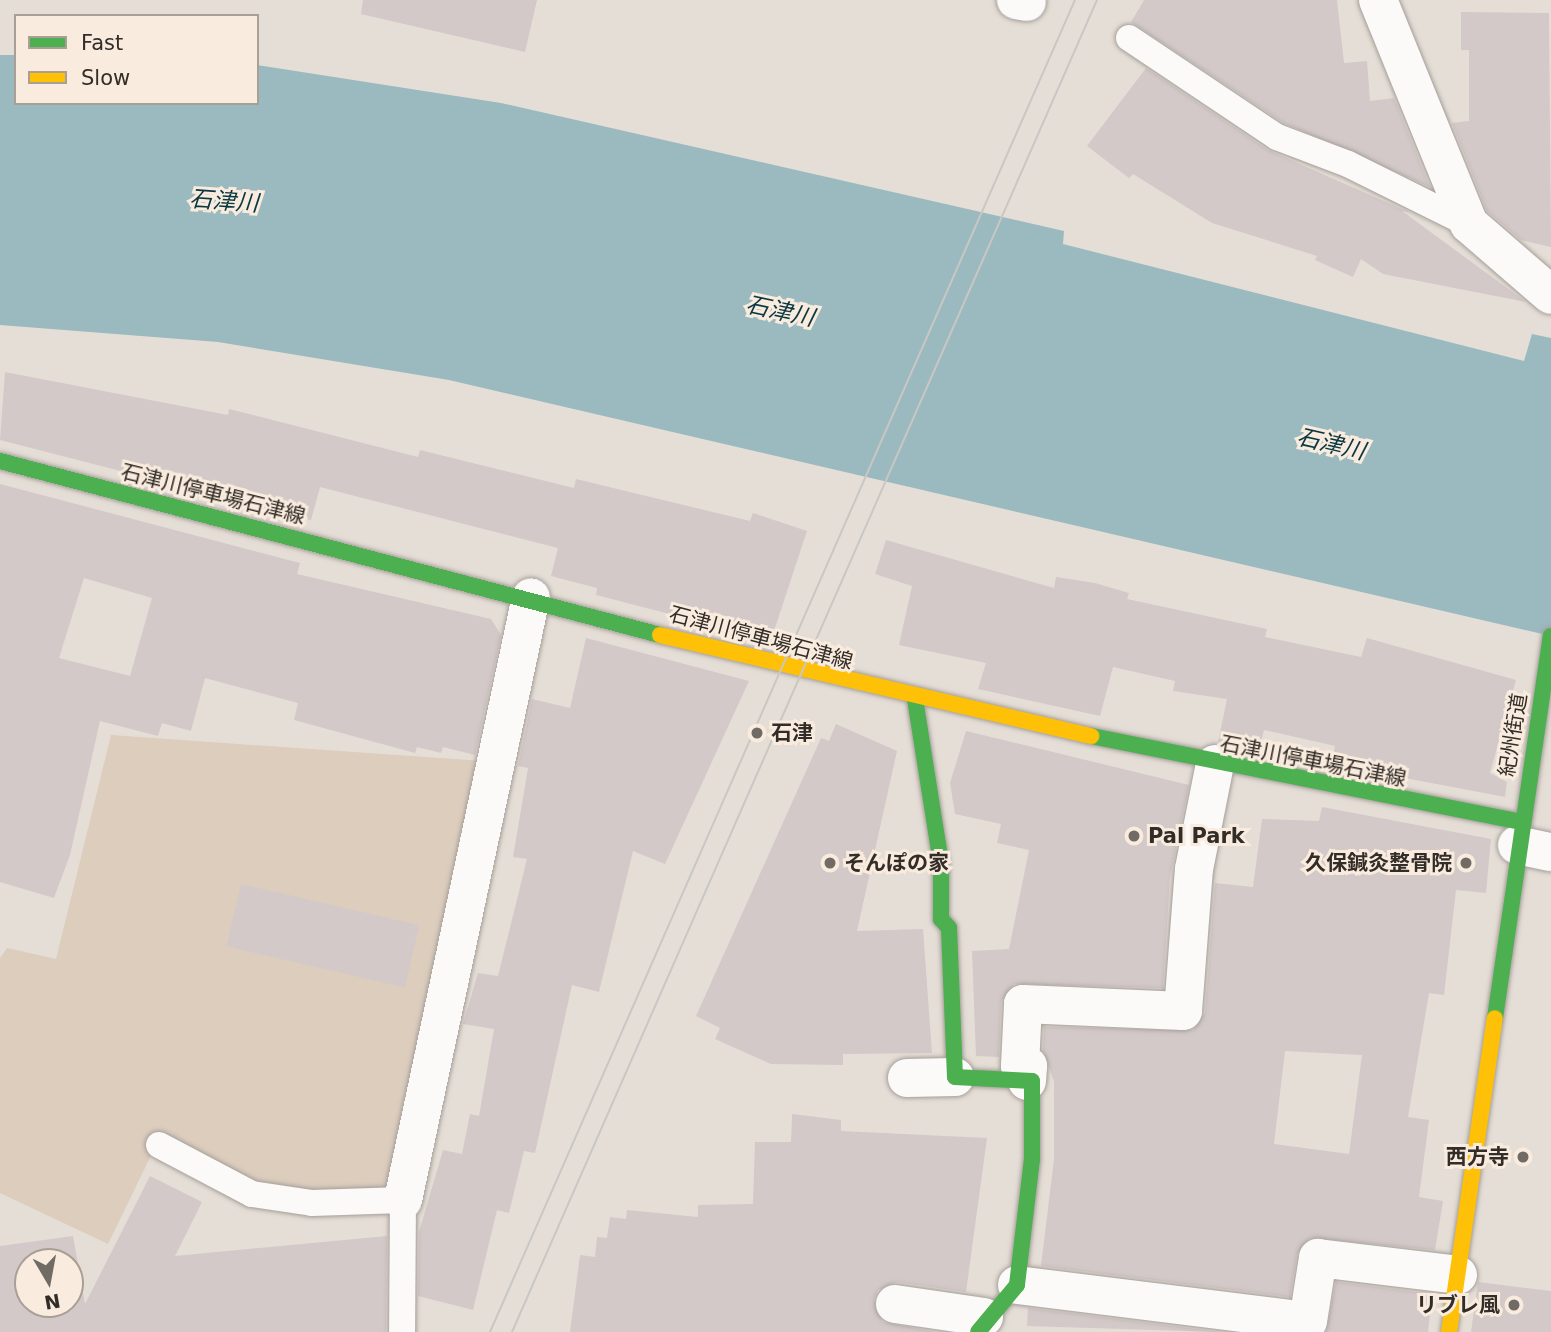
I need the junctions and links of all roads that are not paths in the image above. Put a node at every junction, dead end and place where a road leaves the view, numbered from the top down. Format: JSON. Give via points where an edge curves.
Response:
{"nodes":[{"id":1,"x":1378,"y":0,"type":"edge"},
{"id":2,"x":1129,"y":38,"type":"dead end"},
{"id":3,"x":1469,"y":224,"type":"junction"},
{"id":4,"x":1551,"y":295,"type":"edge"},
{"id":5,"x":0,"y":461,"type":"edge"},
{"id":6,"x":531,"y":597,"type":"junction"},
{"id":7,"x":1551,"y":636,"type":"edge"},
{"id":8,"x":1547,"y":676,"type":"edge"},
{"id":9,"x":915,"y":699,"type":"junction"},
{"id":10,"x":1215,"y":764,"type":"junction"},
{"id":11,"x":1529,"y":840,"type":"edge"},
{"id":12,"x":906,"y":1077,"type":"dead end"},
{"id":13,"x":955,"y":1077,"type":"junction"},
{"id":14,"x":1027,"y":1081,"type":"junction"},
{"id":15,"x":159,"y":1145,"type":"dead end"},
{"id":16,"x":403,"y":1200,"type":"junction"},
{"id":17,"x":1458,"y":1275,"type":"junction"},
{"id":18,"x":1017,"y":1285,"type":"junction"},
{"id":19,"x":895,"y":1304,"type":"dead end"},
{"id":20,"x":981,"y":1325,"type":"edge"},
{"id":21,"x":402,"y":1332,"type":"edge"},
{"id":22,"x":1449,"y":1332,"type":"edge"}],
"edges":[{"from":1,"to":3,"type":"street"},
{"from":2,"to":3,"type":"lane","via":[[1277,137],[1348,164]]},
{"from":3,"to":4,"type":"street"},
{"from":5,"to":6,"type":"main road","name":"石津川停車場石津線"},
{"from":6,"to":9,"type":"main road","name":"石津川停車場石津線"},
{"from":6,"to":16,"type":"street"},
{"from":7,"to":8,"type":"main road","name":"紀州街道"},
{"from":8,"to":11,"type":"main road","name":"紀州街道"},
{"from":9,"to":10,"type":"main road","name":"石津川停車場石津線"},
{"from":9,"to":13,"type":"main road","via":[[941,863],[941,919],[949,928]]},
{"from":10,"to":11,"type":"main road","name":"石津川停車場石津線"},
{"from":10,"to":14,"type":"street","via":[[1194,869],[1183,1011],[1023,1004],[1020,1066],[1028,1066]]},
{"from":11,"to":17,"type":"main road","name":"紀州街道"},
{"from":12,"to":13,"type":"street"},
{"from":13,"to":14,"type":"main road"},
{"from":14,"to":18,"type":"main road","via":[[1033,1138]]},
{"from":15,"to":16,"type":"lane","via":[[252,1194],[312,1203]]},
{"from":16,"to":21,"type":"lane"},
{"from":17,"to":18,"type":"street","via":[[1318,1258],[1308,1321]]},
{"from":17,"to":22,"type":"main road","name":"紀州街道"},
{"from":18,"to":20,"type":"main road","via":[[992,1320]]},
{"from":19,"to":20,"type":"street"}]}
